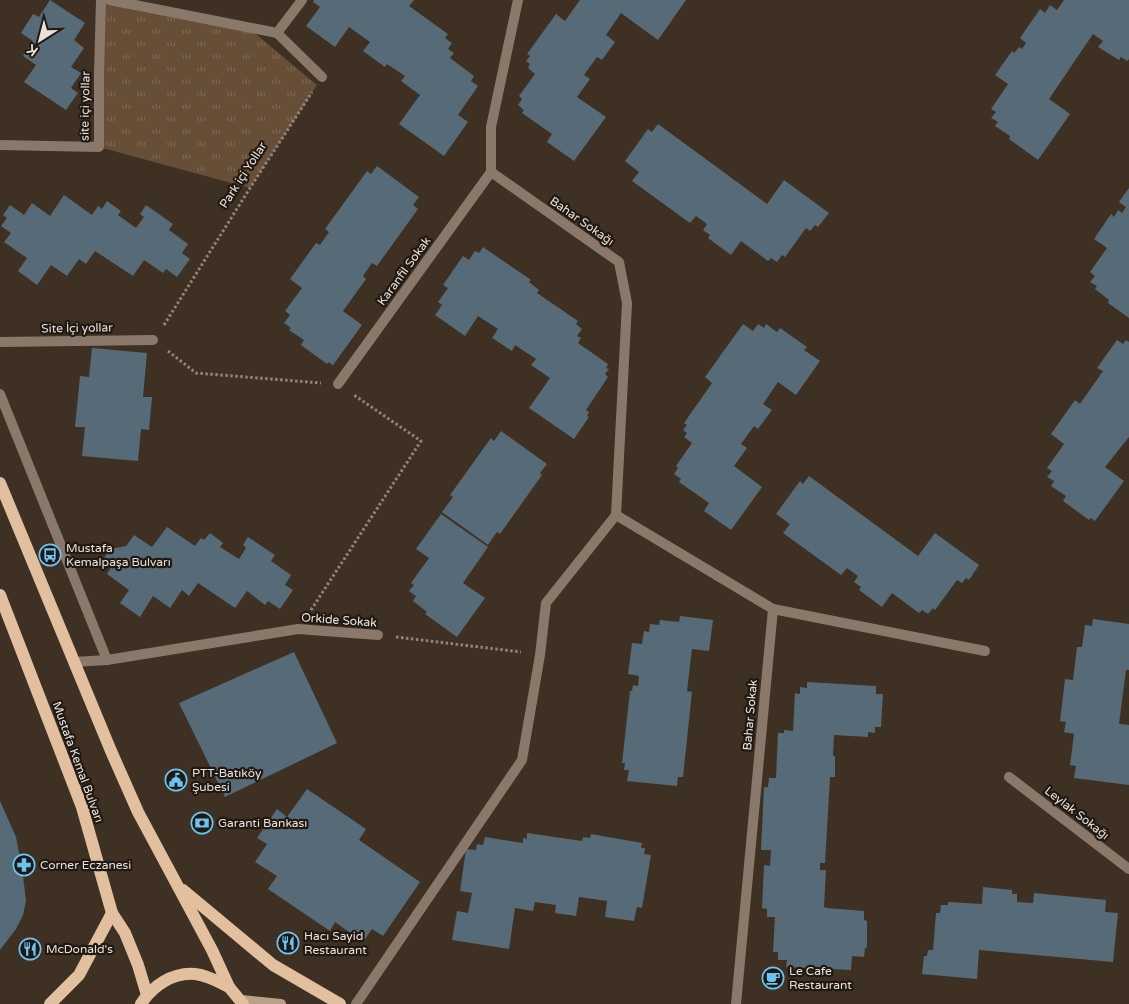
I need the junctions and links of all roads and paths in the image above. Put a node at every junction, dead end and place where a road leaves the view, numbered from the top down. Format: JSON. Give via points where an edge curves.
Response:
{"nodes":[{"id":1,"x":101,"y":0,"type":"edge"},
{"id":2,"x":110,"y":0,"type":"edge"},
{"id":3,"x":302,"y":0,"type":"edge"},
{"id":4,"x":518,"y":0,"type":"edge"},
{"id":5,"x":278,"y":33,"type":"junction"},
{"id":6,"x":322,"y":76,"type":"joint"},
{"id":7,"x":0,"y":145,"type":"edge"},
{"id":8,"x":491,"y":172,"type":"junction"},
{"id":9,"x":153,"y":340,"type":"junction"},
{"id":10,"x":0,"y":342,"type":"edge"},
{"id":11,"x":338,"y":384,"type":"junction"},
{"id":12,"x":0,"y":394,"type":"edge"},
{"id":13,"x":0,"y":484,"type":"edge"},
{"id":14,"x":616,"y":515,"type":"junction"},
{"id":15,"x":0,"y":595,"type":"edge"},
{"id":16,"x":773,"y":609,"type":"junction"},
{"id":17,"x":298,"y":628,"type":"junction"},
{"id":18,"x":378,"y":635,"type":"joint"},
{"id":19,"x":986,"y":651,"type":"dead end"},
{"id":20,"x":540,"y":654,"type":"junction"},
{"id":21,"x":107,"y":660,"type":"junction"},
{"id":22,"x":74,"y":662,"type":"junction"},
{"id":23,"x":1009,"y":776,"type":"dead end"},
{"id":24,"x":1129,"y":869,"type":"edge"},
{"id":25,"x":179,"y":887,"type":"junction"},
{"id":26,"x":112,"y":913,"type":"junction"},
{"id":27,"x":229,"y":987,"type":"junction"},
{"id":28,"x":144,"y":1000,"type":"edge"},
{"id":29,"x":242,"y":1002,"type":"edge"},
{"id":30,"x":50,"y":1004,"type":"edge"},
{"id":31,"x":281,"y":1004,"type":"edge"},
{"id":32,"x":340,"y":1004,"type":"edge"},
{"id":33,"x":356,"y":1004,"type":"edge"},
{"id":34,"x":736,"y":1004,"type":"edge"}],
"edges":[{"from":1,"to":7,"type":"street","name":"site içi yollar","via":[[99,146]]},
{"from":2,"to":5,"type":"street"},
{"from":3,"to":5,"type":"street"},
{"from":4,"to":8,"type":"street","via":[[491,127]]},
{"from":5,"to":6,"type":"street"},
{"from":6,"to":9,"type":"path","name":"Park içi Yollar"},
{"from":8,"to":11,"type":"street","name":"Karanfil Sokak"},
{"from":8,"to":14,"type":"street","name":"Bahar Sokağı","via":[[619,262],[627,303]]},
{"from":9,"to":10,"type":"street","name":"Site İçi yollar"},
{"from":9,"to":11,"type":"path","via":[[196,373]]},
{"from":11,"to":17,"type":"path","via":[[421,441]]},
{"from":12,"to":21,"type":"street"},
{"from":13,"to":22,"type":"main road"},
{"from":14,"to":16,"type":"street"},
{"from":14,"to":20,"type":"street","via":[[546,603]]},
{"from":15,"to":26,"type":"main road","name":"Mustafa Kemal Bulvarı","via":[[82,807]]},
{"from":16,"to":19,"type":"street"},
{"from":16,"to":34,"type":"street","name":"Bahar Sokak"},
{"from":17,"to":18,"type":"street","name":"Orkide Sokak"},
{"from":17,"to":21,"type":"street","name":"Orkide Sokak"},
{"from":18,"to":20,"type":"path","name":"Orkide Sokak"},
{"from":20,"to":33,"type":"street","via":[[522,760]]},
{"from":21,"to":22,"type":"street","name":"Orkide Sokak"},
{"from":22,"to":25,"type":"main road","via":[[138,812]]},
{"from":23,"to":24,"type":"street","name":"Leylak Sokağı"},
{"from":25,"to":27,"type":"main road"},
{"from":25,"to":32,"type":"main road","via":[[273,965]]},
{"from":26,"to":28,"type":"main road","name":"Mustafa Kemal Bulvarı","via":[[125,933],[138,965]]},
{"from":26,"to":30,"type":"main road","via":[[79,975]]},
{"from":27,"to":28,"type":"main road","via":[[195,974],[177,976],[161,983]]},
{"from":27,"to":29,"type":"main road"},
{"from":29,"to":31,"type":"main road"}]}
